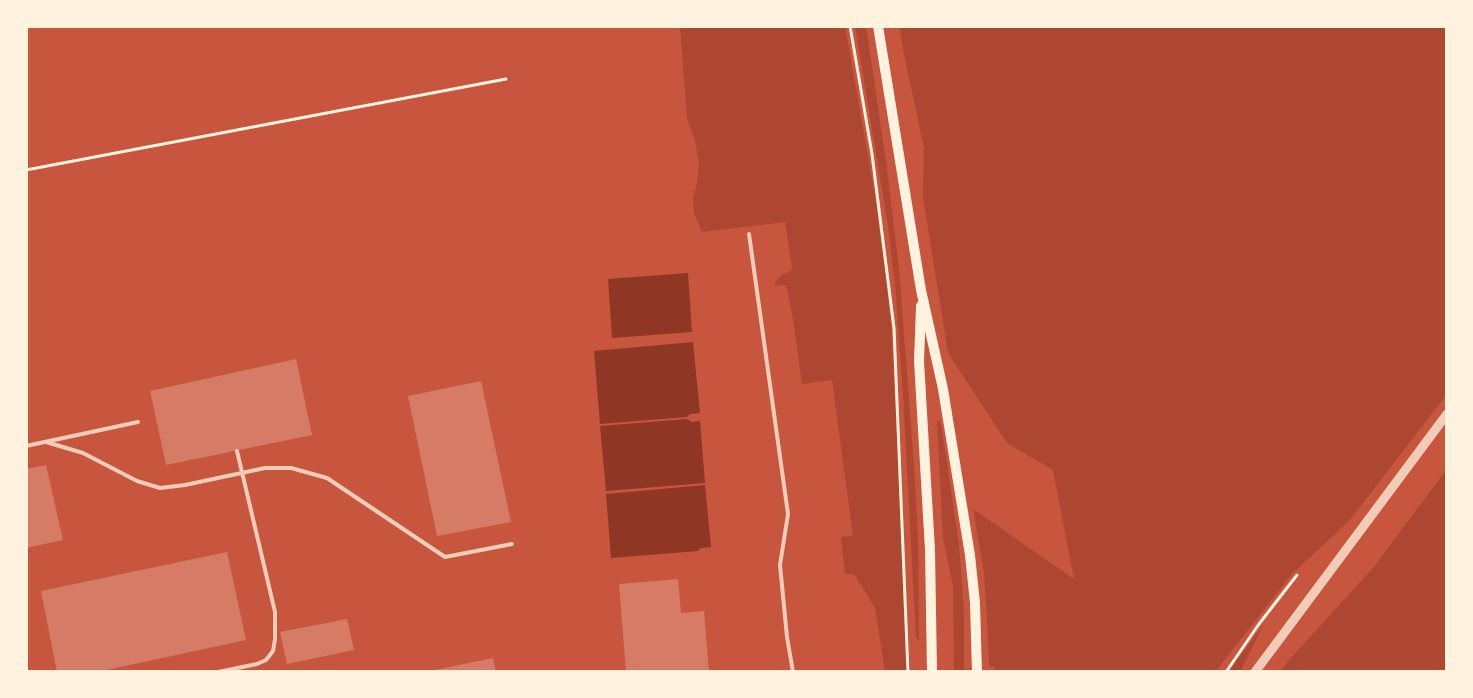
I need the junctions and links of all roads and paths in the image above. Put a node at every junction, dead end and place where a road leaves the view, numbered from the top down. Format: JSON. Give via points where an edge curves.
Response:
{"nodes":[{"id":1,"x":850,"y":26,"type":"edge"},
{"id":2,"x":878,"y":26,"type":"edge"},
{"id":3,"x":506,"y":79,"type":"dead end"},
{"id":4,"x":26,"y":170,"type":"edge"},
{"id":5,"x":749,"y":234,"type":"dead end"},
{"id":6,"x":921,"y":290,"type":"junction"},
{"id":7,"x":1447,"y":414,"type":"edge"},
{"id":8,"x":138,"y":422,"type":"dead end"},
{"id":9,"x":46,"y":442,"type":"junction"},
{"id":10,"x":26,"y":446,"type":"edge"},
{"id":11,"x":237,"y":451,"type":"dead end"},
{"id":12,"x":242,"y":472,"type":"junction"},
{"id":13,"x":512,"y":544,"type":"dead end"},
{"id":14,"x":1297,"y":575,"type":"dead end"},
{"id":15,"x":218,"y":672,"type":"edge"},
{"id":16,"x":793,"y":672,"type":"edge"},
{"id":17,"x":908,"y":672,"type":"edge"},
{"id":18,"x":932,"y":672,"type":"edge"},
{"id":19,"x":976,"y":672,"type":"edge"},
{"id":20,"x":1226,"y":672,"type":"edge"},
{"id":21,"x":1255,"y":672,"type":"edge"}],
"edges":[{"from":1,"to":17,"type":"path","via":[[872,154],[894,328]]},
{"from":2,"to":6,"type":"main road"},
{"from":3,"to":4,"type":"path"},
{"from":5,"to":16,"type":"lane","via":[[788,514],[780,565]]},
{"from":6,"to":18,"type":"main road","via":[[919,361],[930,550]]},
{"from":6,"to":19,"type":"main road","via":[[944,389],[970,555]]},
{"from":7,"to":21,"type":"street"},
{"from":8,"to":9,"type":"lane"},
{"from":9,"to":10,"type":"lane"},
{"from":9,"to":12,"type":"lane","via":[[83,453],[138,481],[160,488]]},
{"from":11,"to":12,"type":"lane"},
{"from":12,"to":13,"type":"lane","via":[[291,468],[327,478],[445,556]]},
{"from":12,"to":15,"type":"lane","via":[[275,612],[275,639],[273,651],[266,660]]},
{"from":14,"to":20,"type":"path"}]}
